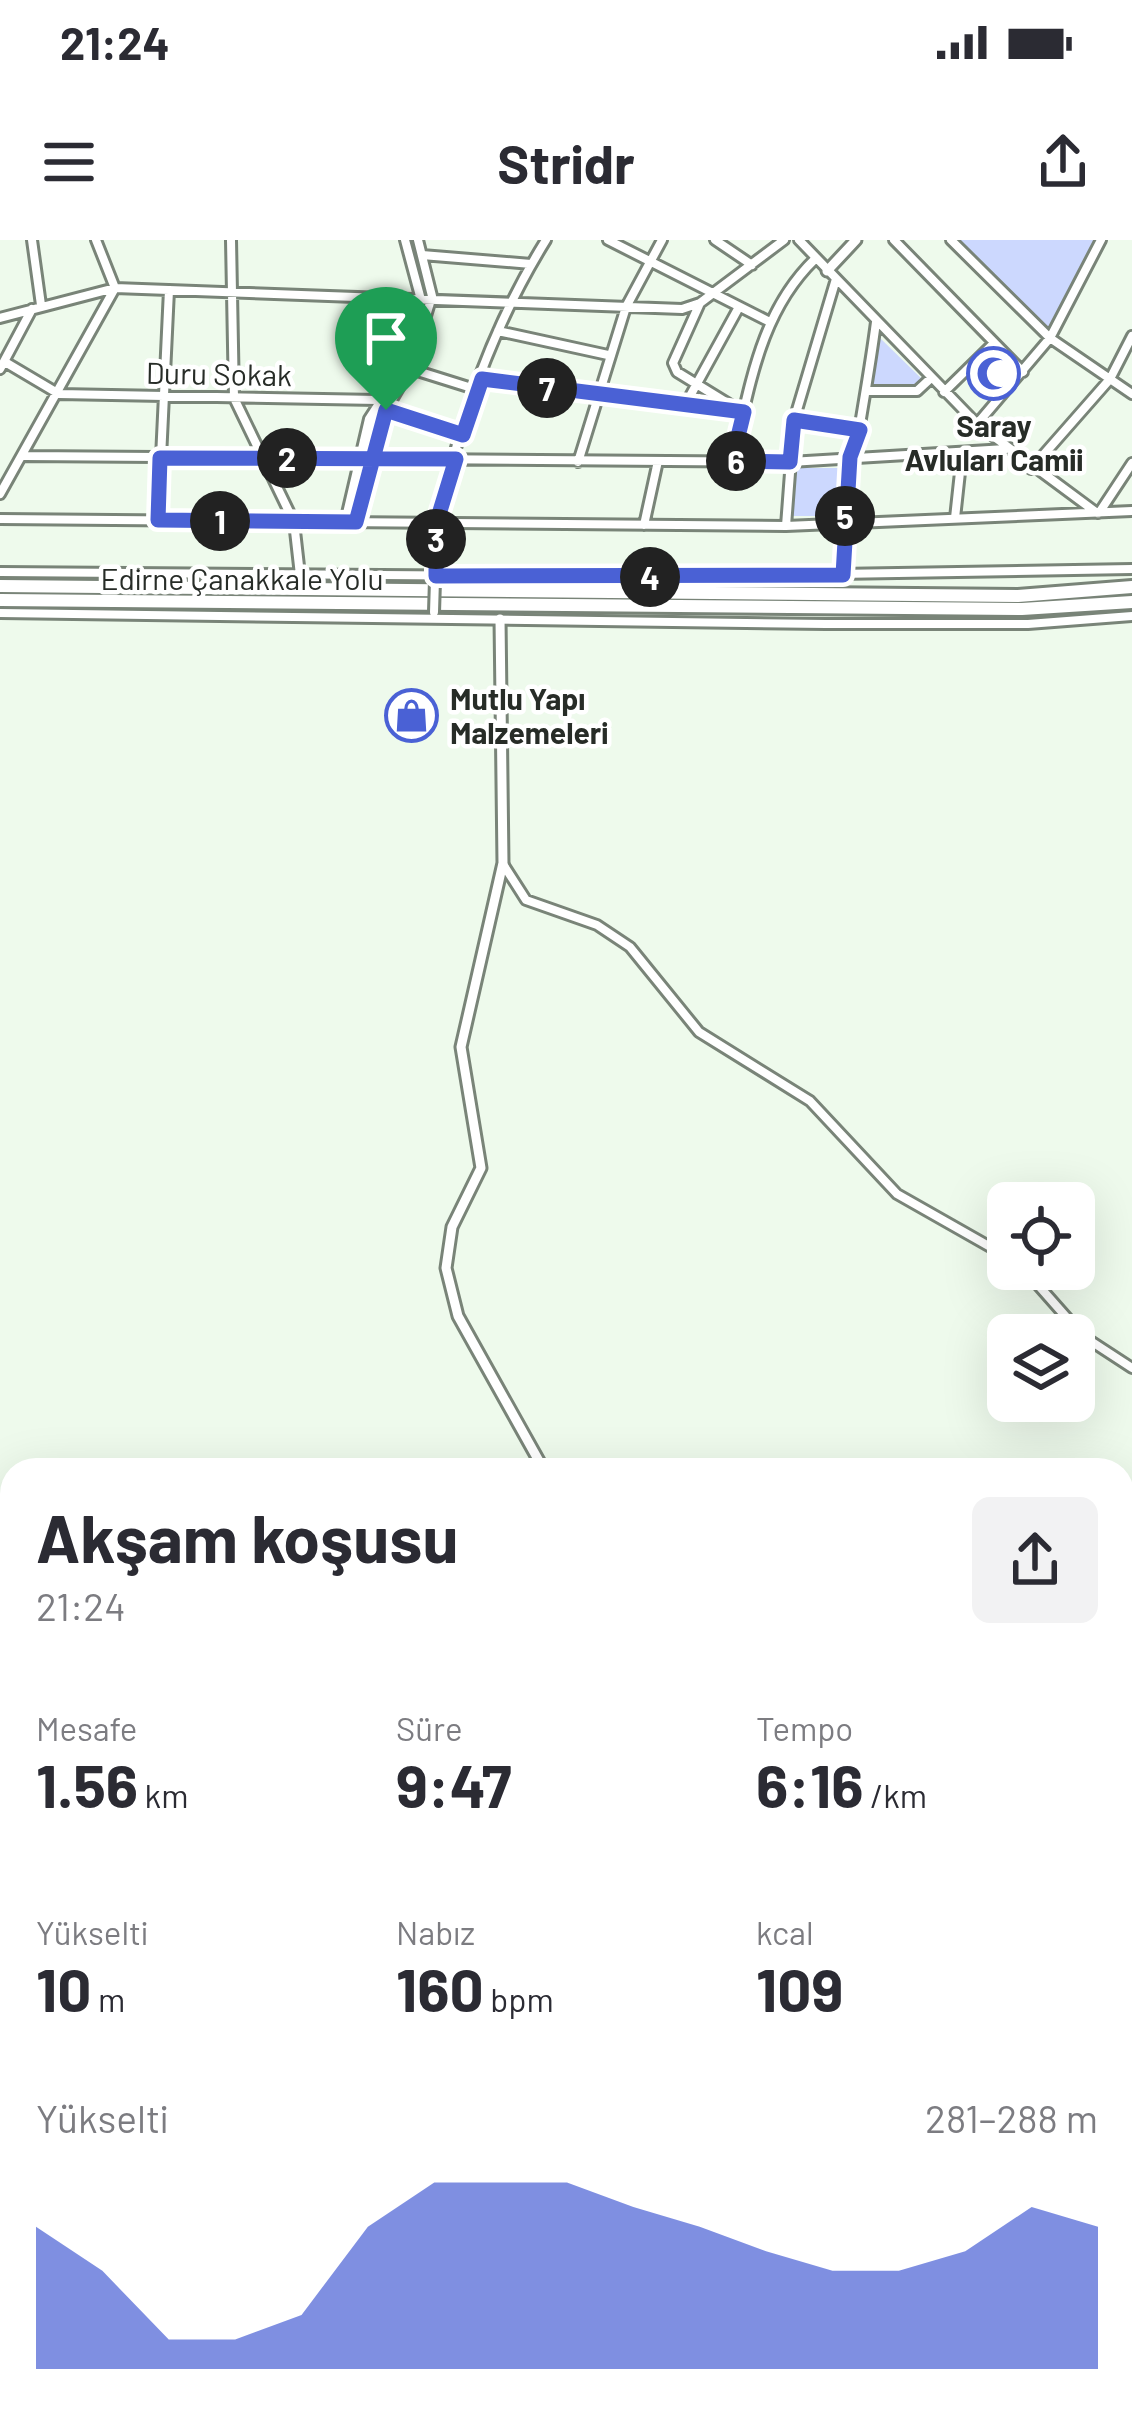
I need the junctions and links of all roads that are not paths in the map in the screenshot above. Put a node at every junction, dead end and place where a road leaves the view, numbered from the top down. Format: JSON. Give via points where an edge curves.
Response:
{"nodes":[{"id":1,"x":32,"y":240,"type":"edge"},
{"id":2,"x":95,"y":240,"type":"edge"},
{"id":3,"x":231,"y":240,"type":"edge"},
{"id":4,"x":405,"y":240,"type":"edge"},
{"id":5,"x":418,"y":240,"type":"edge"},
{"id":6,"x":546,"y":240,"type":"edge"},
{"id":7,"x":608,"y":240,"type":"edge"},
{"id":8,"x":662,"y":240,"type":"edge"},
{"id":9,"x":715,"y":240,"type":"edge"},
{"id":10,"x":784,"y":240,"type":"edge"},
{"id":11,"x":799,"y":240,"type":"edge"},
{"id":12,"x":856,"y":240,"type":"edge"},
{"id":13,"x":894,"y":240,"type":"edge"},
{"id":14,"x":952,"y":240,"type":"edge"},
{"id":15,"x":1101,"y":240,"type":"edge"},
{"id":16,"x":422,"y":255,"type":"junction"},
{"id":17,"x":815,"y":259,"type":"junction"},
{"id":18,"x":651,"y":261,"type":"junction"},
{"id":19,"x":531,"y":264,"type":"junction"},
{"id":20,"x":752,"y":265,"type":"junction"},
{"id":21,"x":831,"y":275,"type":"junction"},
{"id":22,"x":115,"y":288,"type":"junction"},
{"id":23,"x":169,"y":290,"type":"junction"},
{"id":24,"x":232,"y":291,"type":"junction"},
{"id":25,"x":715,"y":293,"type":"junction"},
{"id":26,"x":420,"y":296,"type":"junction"},
{"id":27,"x":432,"y":296,"type":"junction"},
{"id":28,"x":510,"y":300,"type":"junction"},
{"id":29,"x":700,"y":303,"type":"junction"},
{"id":30,"x":37,"y":307,"type":"junction"},
{"id":31,"x":626,"y":307,"type":"junction"},
{"id":32,"x":739,"y":307,"type":"junction"},
{"id":33,"x":0,"y":318,"type":"edge"},
{"id":34,"x":876,"y":320,"type":"junction"},
{"id":35,"x":768,"y":321,"type":"junction"},
{"id":36,"x":499,"y":331,"type":"junction"},
{"id":37,"x":1132,"y":337,"type":"edge"},
{"id":38,"x":1050,"y":338,"type":"junction"},
{"id":39,"x":994,"y":343,"type":"junction"},
{"id":40,"x":609,"y":356,"type":"junction"},
{"id":41,"x":2,"y":365,"type":"edge"},
{"id":42,"x":400,"y":366,"type":"junction"},
{"id":43,"x":410,"y":369,"type":"junction"},
{"id":44,"x":1023,"y":372,"type":"junction"},
{"id":45,"x":932,"y":378,"type":"junction"},
{"id":46,"x":482,"y":379,"type":"junction"},
{"id":47,"x":1110,"y":379,"type":"junction"},
{"id":48,"x":698,"y":382,"type":"junction"},
{"id":49,"x":478,"y":390,"type":"junction"},
{"id":50,"x":867,"y":391,"type":"junction"},
{"id":51,"x":944,"y":392,"type":"junction"},
{"id":52,"x":58,"y":394,"type":"junction"},
{"id":53,"x":1132,"y":394,"type":"edge"},
{"id":54,"x":596,"y":396,"type":"junction"},
{"id":55,"x":164,"y":397,"type":"junction"},
{"id":56,"x":234,"y":398,"type":"junction"},
{"id":57,"x":378,"y":400,"type":"junction"},
{"id":58,"x":684,"y":407,"type":"junction"},
{"id":59,"x":386,"y":410,"type":"junction"},
{"id":60,"x":744,"y":412,"type":"junction"},
{"id":61,"x":794,"y":420,"type":"junction"},
{"id":62,"x":977,"y":424,"type":"junction"},
{"id":63,"x":860,"y":430,"type":"junction"},
{"id":64,"x":463,"y":435,"type":"junction"},
{"id":65,"x":1006,"y":449,"type":"junction"},
{"id":66,"x":962,"y":454,"type":"junction"},
{"id":67,"x":25,"y":456,"type":"junction"},
{"id":68,"x":850,"y":457,"type":"junction"},
{"id":69,"x":160,"y":458,"type":"junction"},
{"id":70,"x":263,"y":458,"type":"junction"},
{"id":71,"x":360,"y":459,"type":"junction"},
{"id":72,"x":372,"y":459,"type":"junction"},
{"id":73,"x":456,"y":459,"type":"junction"},
{"id":74,"x":658,"y":461,"type":"junction"},
{"id":75,"x":732,"y":461,"type":"junction"},
{"id":76,"x":578,"y":462,"type":"junction"},
{"id":77,"x":790,"y":462,"type":"junction"},
{"id":78,"x":1132,"y":464,"type":"edge"},
{"id":79,"x":1031,"y":469,"type":"junction"},
{"id":80,"x":0,"y":494,"type":"edge"},
{"id":81,"x":1132,"y":511,"type":"edge"},
{"id":82,"x":1098,"y":514,"type":"junction"},
{"id":83,"x":956,"y":518,"type":"junction"},
{"id":84,"x":0,"y":519,"type":"edge"},
{"id":85,"x":158,"y":520,"type":"junction"},
{"id":86,"x":294,"y":522,"type":"junction"},
{"id":87,"x":351,"y":522,"type":"junction"},
{"id":88,"x":844,"y":523,"type":"junction"},
{"id":89,"x":436,"y":524,"type":"junction"},
{"id":90,"x":644,"y":525,"type":"junction"},
{"id":91,"x":787,"y":526,"type":"junction"},
{"id":92,"x":1132,"y":569,"type":"edge"},
{"id":93,"x":0,"y":572,"type":"edge"},
{"id":94,"x":300,"y":575,"type":"junction"},
{"id":95,"x":843,"y":575,"type":"junction"},
{"id":96,"x":435,"y":582,"type":"junction"},
{"id":97,"x":0,"y":586,"type":"edge"},
{"id":98,"x":1132,"y":587,"type":"edge"},
{"id":99,"x":0,"y":600,"type":"edge"},
{"id":100,"x":1132,"y":602,"type":"edge"},
{"id":101,"x":558,"y":604,"type":"junction"},
{"id":102,"x":624,"y":605,"type":"junction"},
{"id":103,"x":63,"y":607,"type":"junction"},
{"id":104,"x":416,"y":611,"type":"junction"},
{"id":105,"x":434,"y":612,"type":"dead end"},
{"id":106,"x":0,"y":613,"type":"edge"},
{"id":107,"x":1132,"y":616,"type":"edge"},
{"id":108,"x":500,"y":619,"type":"junction"},
{"id":109,"x":544,"y":619,"type":"junction"},
{"id":110,"x":611,"y":620,"type":"junction"},
{"id":111,"x":503,"y":863,"type":"junction"},
{"id":112,"x":987,"y":1245,"type":"edge"},
{"id":113,"x":1042,"y":1290,"type":"edge"},
{"id":114,"x":1132,"y":1368,"type":"edge"},
{"id":115,"x":537,"y":1458,"type":"edge"}],
"edges":[{"from":1,"to":30,"type":"street"},
{"from":2,"to":22,"type":"street"},
{"from":3,"to":24,"type":"street"},
{"from":4,"to":26,"type":"street"},
{"from":5,"to":16,"type":"street"},
{"from":6,"to":19,"type":"street"},
{"from":7,"to":18,"type":"street"},
{"from":8,"to":18,"type":"street"},
{"from":9,"to":20,"type":"street"},
{"from":10,"to":20,"type":"street"},
{"from":11,"to":17,"type":"street"},
{"from":12,"to":21,"type":"street"},
{"from":13,"to":39,"type":"street"},
{"from":14,"to":38,"type":"street"},
{"from":15,"to":38,"type":"street"},
{"from":16,"to":19,"type":"street"},
{"from":16,"to":27,"type":"street"},
{"from":17,"to":21,"type":"street"},
{"from":17,"to":35,"type":"street"},
{"from":18,"to":25,"type":"street"},
{"from":18,"to":31,"type":"street"},
{"from":19,"to":28,"type":"street"},
{"from":20,"to":25,"type":"street"},
{"from":21,"to":34,"type":"street"},
{"from":21,"to":61,"type":"street"},
{"from":22,"to":23,"type":"street"},
{"from":22,"to":30,"type":"street"},
{"from":22,"to":52,"type":"street"},
{"from":23,"to":24,"type":"street"},
{"from":23,"to":55,"type":"street"},
{"from":24,"to":26,"type":"street"},
{"from":24,"to":56,"type":"street"},
{"from":25,"to":29,"type":"street"},
{"from":25,"to":32,"type":"street"},
{"from":26,"to":27,"type":"street"},
{"from":26,"to":42,"type":"street"},
{"from":27,"to":28,"type":"street"},
{"from":27,"to":43,"type":"street"},
{"from":28,"to":31,"type":"street"},
{"from":28,"to":36,"type":"street"},
{"from":29,"to":31,"type":"street"},
{"from":29,"to":48,"type":"street","via":[[673,365]]},
{"from":30,"to":33,"type":"street"},
{"from":30,"to":41,"type":"street"},
{"from":31,"to":40,"type":"street"},
{"from":32,"to":35,"type":"street"},
{"from":32,"to":48,"type":"street"},
{"from":34,"to":45,"type":"street"},
{"from":34,"to":50,"type":"street"},
{"from":35,"to":60,"type":"street"},
{"from":36,"to":40,"type":"street"},
{"from":36,"to":46,"type":"street"},
{"from":37,"to":47,"type":"street"},
{"from":38,"to":44,"type":"street"},
{"from":38,"to":47,"type":"street"},
{"from":39,"to":44,"type":"street"},
{"from":39,"to":51,"type":"street"},
{"from":40,"to":54,"type":"street"},
{"from":41,"to":52,"type":"street"},
{"from":42,"to":43,"type":"street"},
{"from":42,"to":57,"type":"street"},
{"from":43,"to":49,"type":"street"},
{"from":43,"to":59,"type":"street"},
{"from":44,"to":62,"type":"street"},
{"from":45,"to":50,"type":"street","via":[[917,391]]},
{"from":45,"to":51,"type":"street"},
{"from":46,"to":49,"type":"street"},
{"from":46,"to":54,"type":"street"},
{"from":47,"to":53,"type":"street"},
{"from":47,"to":79,"type":"street"},
{"from":48,"to":58,"type":"street"},
{"from":48,"to":60,"type":"street"},
{"from":49,"to":64,"type":"street"},
{"from":50,"to":63,"type":"street"},
{"from":51,"to":62,"type":"street"},
{"from":52,"to":55,"type":"street","name":"Duru Sokak"},
{"from":52,"to":67,"type":"street"},
{"from":54,"to":58,"type":"street"},
{"from":54,"to":76,"type":"street"},
{"from":55,"to":56,"type":"street","name":"Duru Sokak"},
{"from":55,"to":69,"type":"street"},
{"from":56,"to":57,"type":"street","name":"Duru Sokak"},
{"from":56,"to":70,"type":"street"},
{"from":57,"to":59,"type":"street"},
{"from":57,"to":71,"type":"street"},
{"from":58,"to":60,"type":"street"},
{"from":59,"to":64,"type":"street"},
{"from":59,"to":72,"type":"street"},
{"from":60,"to":75,"type":"street"},
{"from":61,"to":63,"type":"street"},
{"from":61,"to":77,"type":"street"},
{"from":62,"to":65,"type":"street"},
{"from":63,"to":68,"type":"street"},
{"from":64,"to":73,"type":"street"},
{"from":65,"to":66,"type":"street"},
{"from":65,"to":79,"type":"street"},
{"from":66,"to":68,"type":"street"},
{"from":66,"to":83,"type":"street"},
{"from":67,"to":69,"type":"street"},
{"from":67,"to":80,"type":"street"},
{"from":68,"to":77,"type":"street"},
{"from":68,"to":88,"type":"street"},
{"from":69,"to":70,"type":"street"},
{"from":69,"to":85,"type":"street"},
{"from":70,"to":71,"type":"street"},
{"from":70,"to":86,"type":"street"},
{"from":71,"to":72,"type":"street"},
{"from":71,"to":87,"type":"street"},
{"from":72,"to":73,"type":"street"},
{"from":72,"to":87,"type":"street"},
{"from":73,"to":76,"type":"street"},
{"from":73,"to":89,"type":"street"},
{"from":74,"to":75,"type":"street"},
{"from":74,"to":76,"type":"street"},
{"from":74,"to":90,"type":"street"},
{"from":75,"to":77,"type":"street"},
{"from":77,"to":91,"type":"street"},
{"from":78,"to":82,"type":"street"},
{"from":79,"to":82,"type":"street"},
{"from":81,"to":82,"type":"street"},
{"from":82,"to":83,"type":"street"},
{"from":83,"to":88,"type":"street"},
{"from":84,"to":85,"type":"street"},
{"from":85,"to":86,"type":"street"},
{"from":86,"to":87,"type":"street"},
{"from":86,"to":94,"type":"street"},
{"from":87,"to":89,"type":"street"},
{"from":88,"to":91,"type":"street"},
{"from":88,"to":95,"type":"street"},
{"from":89,"to":90,"type":"street"},
{"from":89,"to":96,"type":"street"},
{"from":90,"to":91,"type":"street"},
{"from":92,"to":95,"type":"street"},
{"from":93,"to":94,"type":"street"},
{"from":94,"to":96,"type":"street"},
{"from":95,"to":96,"type":"street"},
{"from":96,"to":97,"type":"highway"},
{"from":96,"to":98,"type":"highway","via":[[1018,596]]},
{"from":96,"to":105,"type":"street","bridge":true},
{"from":99,"to":103,"type":"highway","name":"Edirne Çanakkale Yolu"},
{"from":100,"to":102,"type":"highway","name":"Edirne Çanakkale Yolu","via":[[1022,609]]},
{"from":101,"to":102,"type":"highway","name":"Edirne Çanakkale Yolu"},
{"from":101,"to":104,"type":"highway","name":"Edirne Çanakkale Yolu"},
{"from":101,"to":109,"type":"street"},
{"from":102,"to":110,"type":"street"},
{"from":103,"to":104,"type":"highway","name":"Edirne Çanakkale Yolu"},
{"from":103,"to":106,"type":"street"},
{"from":104,"to":108,"type":"street"},
{"from":107,"to":110,"type":"street","via":[[1007,624]]},
{"from":108,"to":109,"type":"street"},
{"from":108,"to":111,"type":"street"},
{"from":109,"to":110,"type":"street"},
{"from":111,"to":112,"type":"street","via":[[526,900],[630,946],[699,1032],[810,1101],[897,1194]]},
{"from":111,"to":115,"type":"street","via":[[461,1046],[481,1168],[452,1227],[446,1268],[458,1316]]},
{"from":113,"to":114,"type":"street","via":[[1083,1336]]}]}
